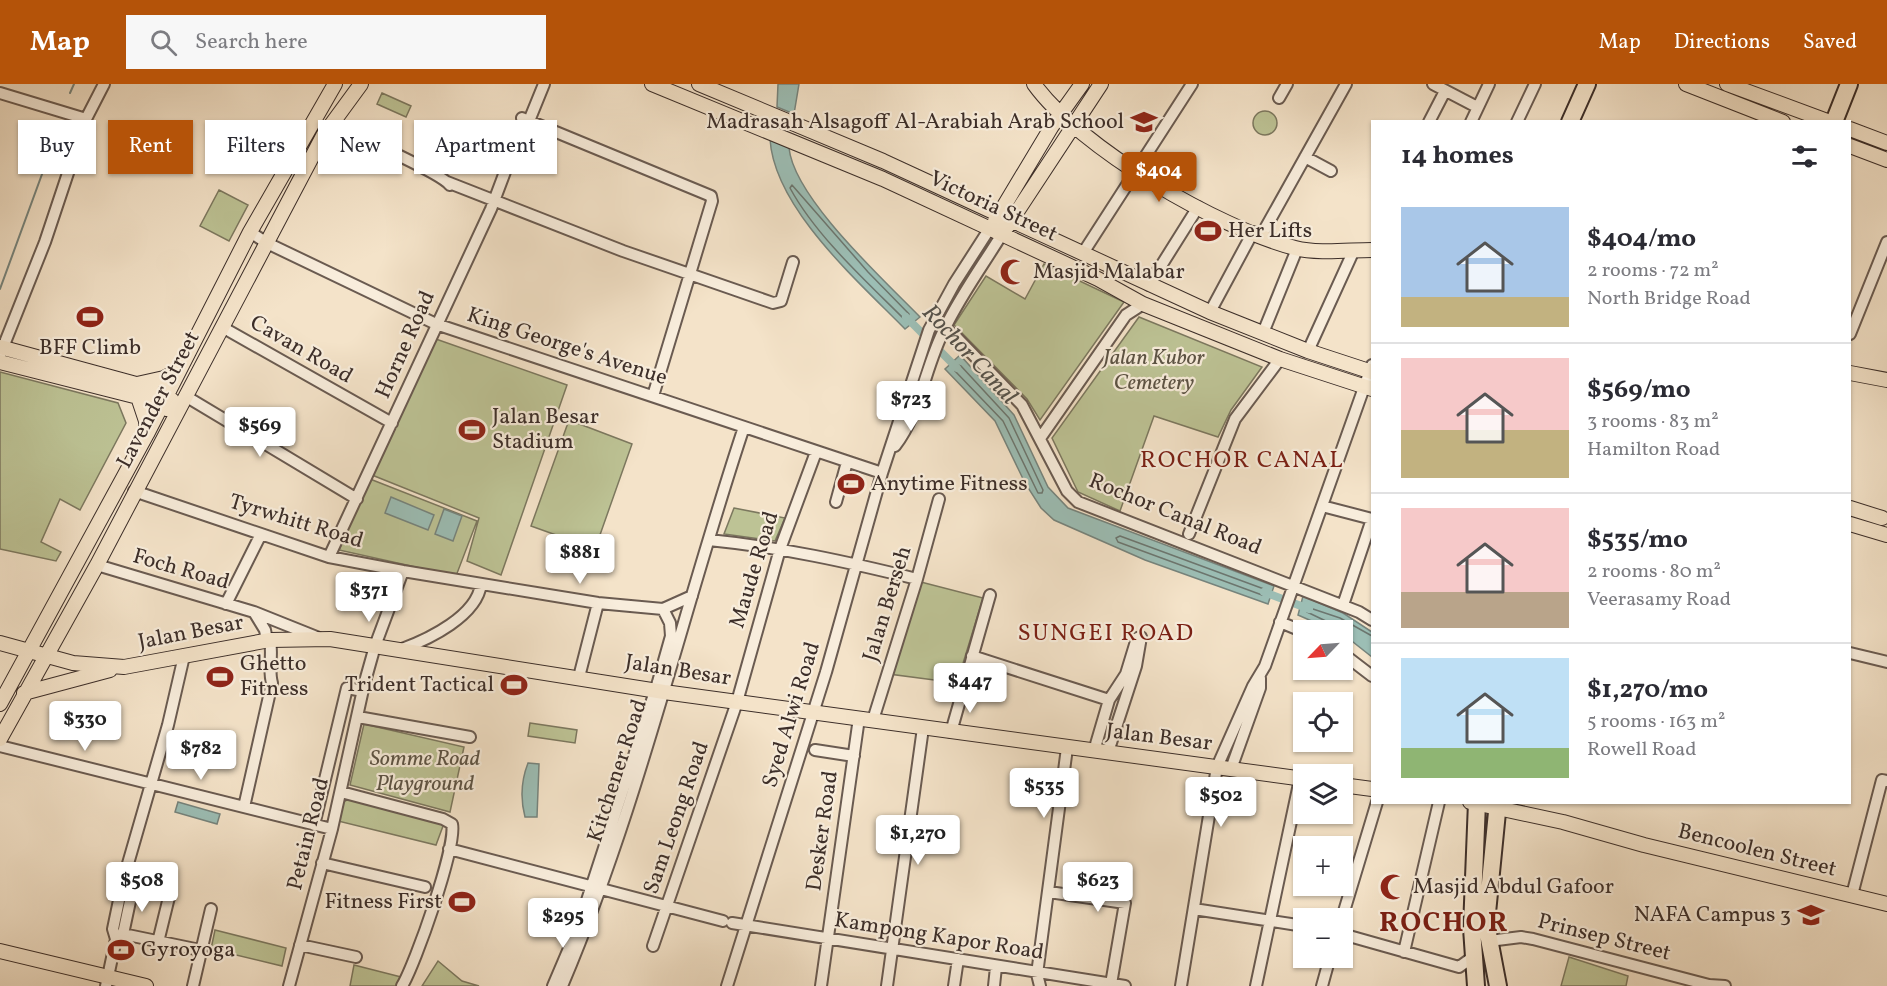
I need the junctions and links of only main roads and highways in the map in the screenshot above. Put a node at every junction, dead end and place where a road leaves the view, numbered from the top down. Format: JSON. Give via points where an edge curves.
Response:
{"nodes":[{"id":1,"x":335,"y":84,"type":"edge"},
{"id":2,"x":361,"y":84,"type":"edge"},
{"id":3,"x":652,"y":84,"type":"edge"},
{"id":4,"x":699,"y":84,"type":"edge"},
{"id":5,"x":1034,"y":84,"type":"edge"},
{"id":6,"x":1082,"y":84,"type":"edge"},
{"id":7,"x":1101,"y":84,"type":"edge"},
{"id":8,"x":1587,"y":84,"type":"edge"},
{"id":9,"x":1686,"y":84,"type":"edge"},
{"id":10,"x":1727,"y":84,"type":"edge"},
{"id":11,"x":1849,"y":84,"type":"edge"},
{"id":12,"x":1060,"y":115,"type":"junction"},
{"id":13,"x":1571,"y":120,"type":"edge"},
{"id":14,"x":1778,"y":120,"type":"edge"},
{"id":15,"x":1826,"y":120,"type":"edge"},
{"id":16,"x":1833,"y":120,"type":"edge"},
{"id":17,"x":1073,"y":127,"type":"junction"},
{"id":18,"x":1851,"y":129,"type":"edge"},
{"id":19,"x":1887,"y":143,"type":"edge"},
{"id":20,"x":1851,"y":146,"type":"edge"},
{"id":21,"x":1887,"y":160,"type":"edge"},
{"id":22,"x":1005,"y":217,"type":"junction"},
{"id":23,"x":996,"y":231,"type":"junction"},
{"id":24,"x":1371,"y":250,"type":"edge"},
{"id":25,"x":1,"y":350,"type":"edge"},
{"id":26,"x":0,"y":362,"type":"edge"},
{"id":27,"x":1371,"y":369,"type":"edge"},
{"id":28,"x":178,"y":371,"type":"junction"},
{"id":29,"x":1851,"y":373,"type":"edge"},
{"id":30,"x":1887,"y":380,"type":"edge"},
{"id":31,"x":1369,"y":388,"type":"edge"},
{"id":32,"x":137,"y":391,"type":"junction"},
{"id":33,"x":164,"y":402,"type":"junction"},
{"id":34,"x":182,"y":405,"type":"junction"},
{"id":35,"x":147,"y":434,"type":"junction"},
{"id":36,"x":1851,"y":508,"type":"edge"},
{"id":37,"x":1882,"y":518,"type":"dead end"},
{"id":38,"x":1851,"y":524,"type":"edge"},
{"id":39,"x":1887,"y":535,"type":"edge"},
{"id":40,"x":0,"y":643,"type":"edge"},
{"id":41,"x":27,"y":651,"type":"junction"},
{"id":42,"x":48,"y":656,"type":"junction"},
{"id":43,"x":124,"y":667,"type":"junction"},
{"id":44,"x":28,"y":692,"type":"junction"},
{"id":45,"x":2,"y":700,"type":"edge"},
{"id":46,"x":0,"y":739,"type":"edge"},
{"id":47,"x":1293,"y":778,"type":"edge"},
{"id":48,"x":1353,"y":786,"type":"edge"},
{"id":49,"x":1371,"y":789,"type":"edge"},
{"id":50,"x":1475,"y":804,"type":"edge"},
{"id":51,"x":1498,"y":805,"type":"edge"},
{"id":52,"x":1490,"y":888,"type":"junction"},
{"id":53,"x":1887,"y":904,"type":"edge"},
{"id":54,"x":1474,"y":908,"type":"junction"},
{"id":55,"x":0,"y":951,"type":"edge"},
{"id":56,"x":107,"y":982,"type":"edge"},
{"id":57,"x":146,"y":986,"type":"edge"},
{"id":58,"x":1476,"y":986,"type":"edge"},
{"id":59,"x":1498,"y":986,"type":"edge"}],
"edges":[{"from":1,"to":28,"type":"main road","name":"Lavender Street","via":[[250,232]]},
{"from":2,"to":34,"type":"main road","name":"Lavender Street","via":[[323,136]]},
{"from":3,"to":23,"type":"main road","name":"Victoria Street","via":[[796,142]]},
{"from":4,"to":22,"type":"main road","name":"Victoria Street"},
{"from":5,"to":12,"type":"main road"},
{"from":6,"to":12,"type":"main road"},
{"from":7,"to":17,"type":"main road"},
{"from":8,"to":13,"type":"highway"},
{"from":9,"to":14,"type":"main road"},
{"from":10,"to":15,"type":"main road"},
{"from":11,"to":16,"type":"highway"},
{"from":12,"to":17,"type":"main road"},
{"from":12,"to":22,"type":"main road"},
{"from":17,"to":22,"type":"main road"},
{"from":17,"to":24,"type":"main road","via":[[1135,172],[1257,234],[1297,249]]},
{"from":18,"to":19,"type":"main road"},
{"from":20,"to":21,"type":"main road"},
{"from":22,"to":23,"type":"main road"},
{"from":22,"to":27,"type":"main road","name":"Victoria Street","via":[[1210,312],[1308,351]]},
{"from":23,"to":31,"type":"main road","name":"Victoria Street","via":[[1143,304],[1280,359]]},
{"from":25,"to":32,"type":"main road"},
{"from":26,"to":32,"type":"main road"},
{"from":28,"to":32,"type":"main road"},
{"from":28,"to":33,"type":"main road","name":"Lavender Street"},
{"from":29,"to":30,"type":"main road"},
{"from":32,"to":33,"type":"main road"},
{"from":32,"to":35,"type":"main road"},
{"from":33,"to":34,"type":"main road"},
{"from":33,"to":35,"type":"main road","name":"Lavender Street"},
{"from":34,"to":42,"type":"main road","name":"Lavender Street"},
{"from":35,"to":41,"type":"main road","name":"Lavender Street"},
{"from":36,"to":37,"type":"main road"},
{"from":38,"to":39,"type":"main road"},
{"from":40,"to":41,"type":"main road","name":"Jalan Besar"},
{"from":41,"to":42,"type":"main road","name":"Jalan Besar"},
{"from":41,"to":45,"type":"main road","name":"Lavender Street"},
{"from":42,"to":43,"type":"main road","name":"Jalan Besar","via":[[73,663]]},
{"from":42,"to":44,"type":"main road","name":"Lavender Street"},
{"from":43,"to":44,"type":"main road"},
{"from":43,"to":47,"type":"main road","name":"Jalan Besar","via":[[269,640],[319,638],[660,691]]},
{"from":44,"to":45,"type":"main road"},
{"from":44,"to":46,"type":"main road","name":"Lavender Street"},
{"from":48,"to":49,"type":"main road"},
{"from":50,"to":54,"type":"highway"},
{"from":51,"to":52,"type":"highway"},
{"from":51,"to":53,"type":"main road","name":"Bencoolen Street"},
{"from":52,"to":54,"type":"highway","via":[[1479,891]]},
{"from":52,"to":59,"type":"highway","via":[[1486,923]]},
{"from":54,"to":58,"type":"highway"},
{"from":55,"to":56,"type":"main road"},
{"from":56,"to":57,"type":"main road"}]}
